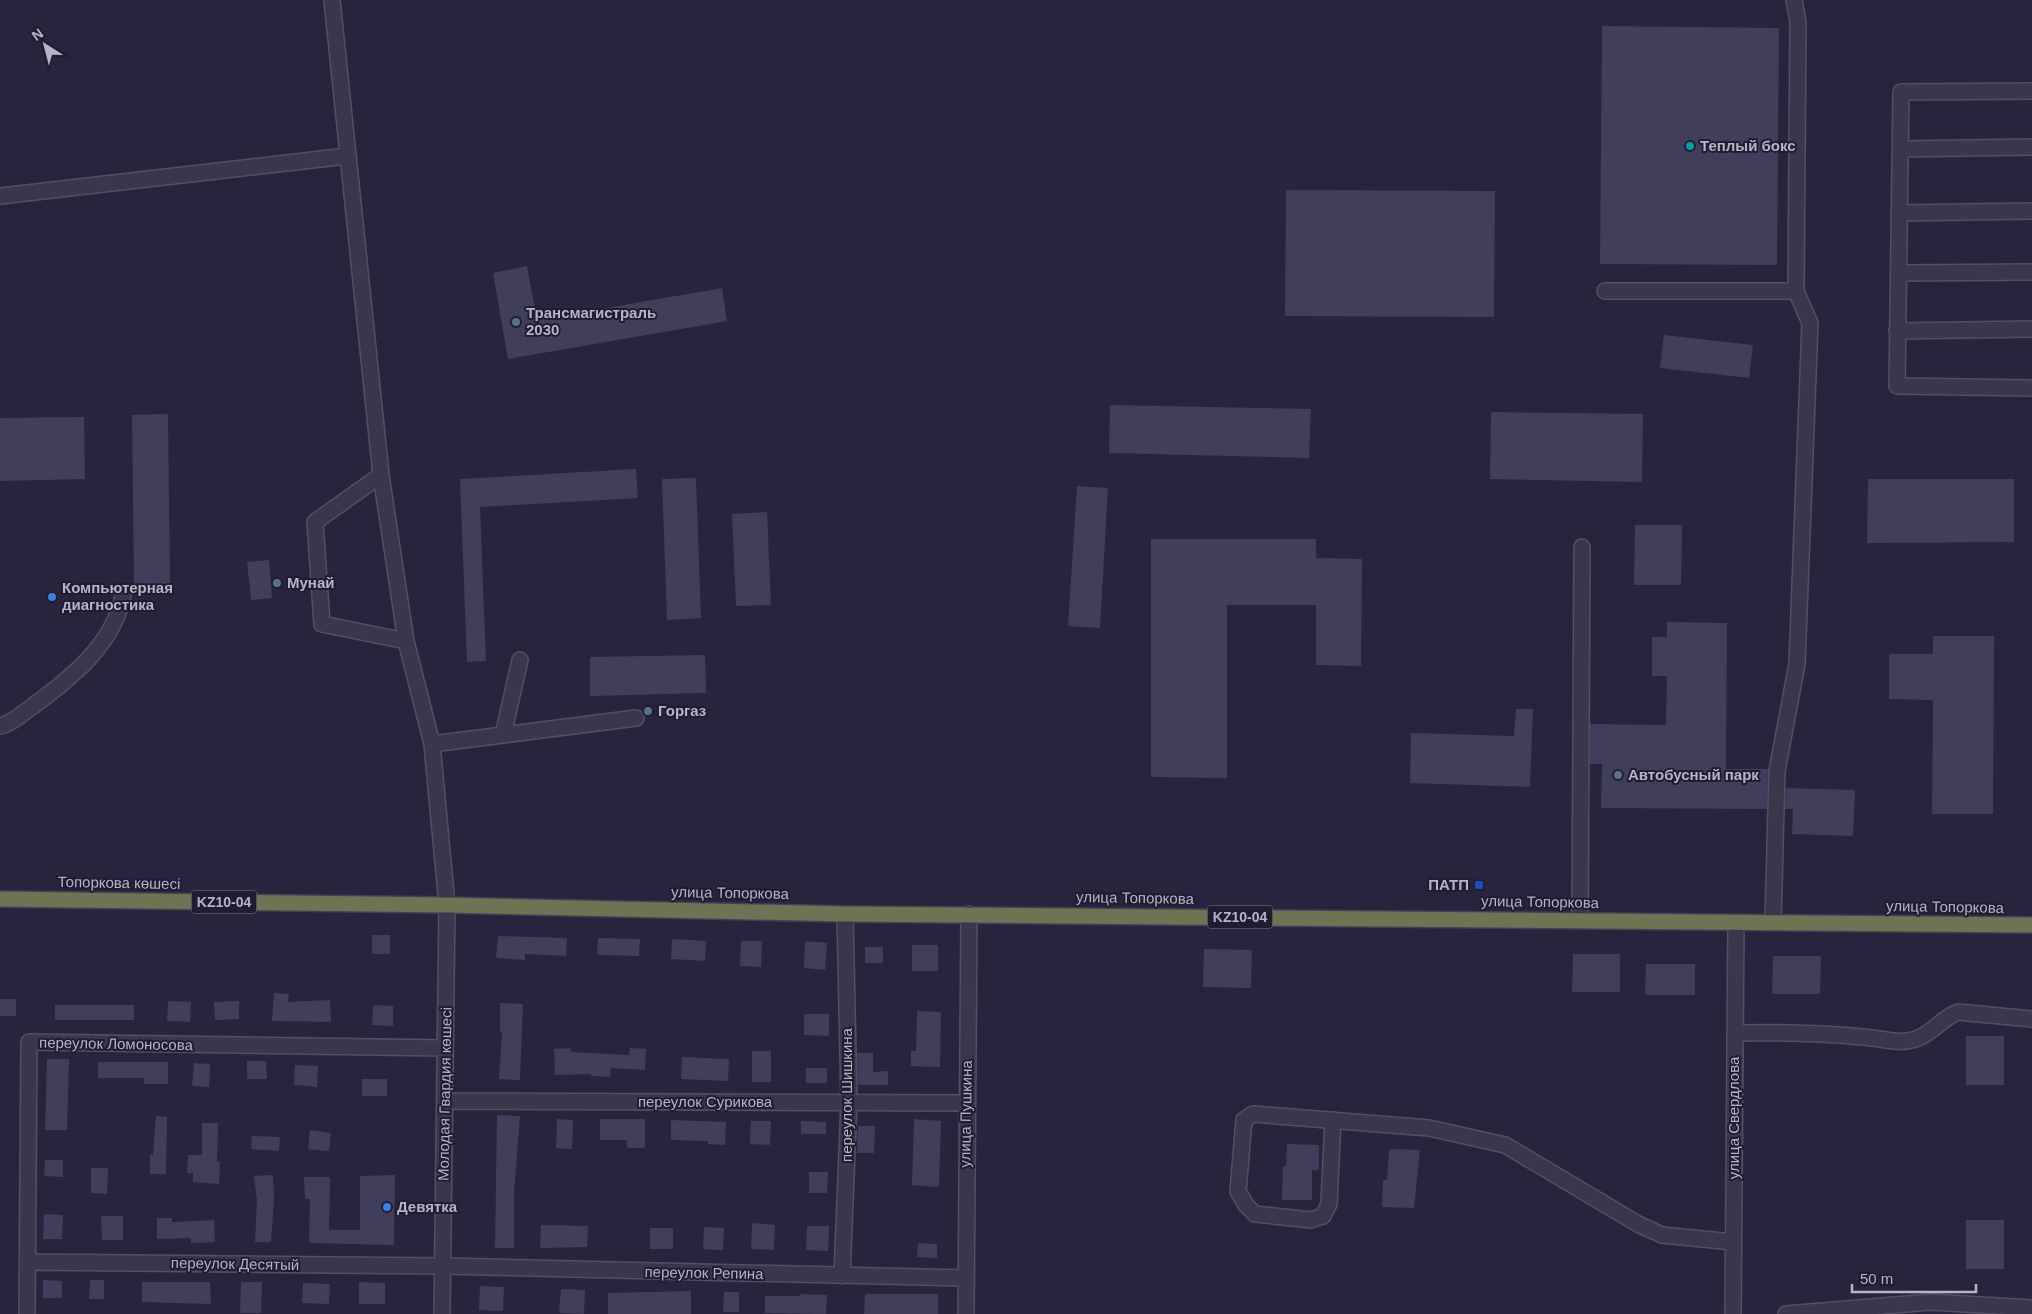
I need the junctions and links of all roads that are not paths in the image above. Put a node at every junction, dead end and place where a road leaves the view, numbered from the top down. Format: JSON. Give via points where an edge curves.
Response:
{"nodes":[{"id":1,"x":332,"y":0,"type":"edge"},
{"id":2,"x":1794,"y":0,"type":"edge"},
{"id":3,"x":2032,"y":91,"type":"edge"},
{"id":4,"x":2032,"y":148,"type":"edge"},
{"id":5,"x":1901,"y":149,"type":"junction"},
{"id":6,"x":347,"y":156,"type":"junction"},
{"id":7,"x":0,"y":196,"type":"edge"},
{"id":8,"x":2032,"y":211,"type":"edge"},
{"id":9,"x":1899,"y":213,"type":"junction"},
{"id":10,"x":2032,"y":272,"type":"edge"},
{"id":11,"x":1899,"y":273,"type":"junction"},
{"id":12,"x":1605,"y":291,"type":"dead end"},
{"id":13,"x":1796,"y":291,"type":"junction"},
{"id":14,"x":2032,"y":329,"type":"edge"},
{"id":15,"x":1897,"y":331,"type":"junction"},
{"id":16,"x":2032,"y":388,"type":"edge"},
{"id":17,"x":381,"y":475,"type":"junction"},
{"id":18,"x":1582,"y":547,"type":"dead end"},
{"id":19,"x":123,"y":596,"type":"dead end"},
{"id":20,"x":406,"y":641,"type":"junction"},
{"id":21,"x":520,"y":660,"type":"dead end"},
{"id":22,"x":636,"y":718,"type":"dead end"},
{"id":23,"x":0,"y":726,"type":"edge"},
{"id":24,"x":503,"y":735,"type":"junction"},
{"id":25,"x":432,"y":744,"type":"junction"},
{"id":26,"x":0,"y":899,"type":"edge"},
{"id":27,"x":447,"y":905,"type":"junction"},
{"id":28,"x":845,"y":914,"type":"junction"},
{"id":29,"x":969,"y":914,"type":"junction"},
{"id":30,"x":1580,"y":920,"type":"junction"},
{"id":31,"x":1736,"y":922,"type":"junction"},
{"id":32,"x":1773,"y":922,"type":"junction"},
{"id":33,"x":2032,"y":926,"type":"edge"},
{"id":34,"x":2032,"y":1018,"type":"edge"},
{"id":35,"x":1735,"y":1033,"type":"junction"},
{"id":36,"x":446,"y":1048,"type":"junction"},
{"id":37,"x":445,"y":1101,"type":"junction"},
{"id":38,"x":849,"y":1102,"type":"junction"},
{"id":39,"x":966,"y":1103,"type":"junction"},
{"id":40,"x":1333,"y":1120,"type":"junction"},
{"id":41,"x":1733,"y":1242,"type":"junction"},
{"id":42,"x":28,"y":1262,"type":"junction"},
{"id":43,"x":442,"y":1266,"type":"junction"},
{"id":44,"x":842,"y":1276,"type":"junction"},
{"id":45,"x":965,"y":1278,"type":"junction"},
{"id":46,"x":2032,"y":1308,"type":"edge"},
{"id":47,"x":27,"y":1314,"type":"edge"},
{"id":48,"x":442,"y":1314,"type":"edge"},
{"id":49,"x":966,"y":1314,"type":"edge"},
{"id":50,"x":1734,"y":1314,"type":"edge"},
{"id":51,"x":1786,"y":1314,"type":"edge"}],
"edges":[{"from":1,"to":6,"type":"street","name":"Молодая Гвардия көшесі"},
{"from":2,"to":13,"type":"street","via":[[1798,22]]},
{"from":3,"to":5,"type":"street","via":[[1901,92]]},
{"from":4,"to":5,"type":"street"},
{"from":5,"to":9,"type":"street"},
{"from":6,"to":7,"type":"street"},
{"from":6,"to":17,"type":"street","name":"Молодая Гвардия көшесі"},
{"from":8,"to":9,"type":"street"},
{"from":9,"to":11,"type":"street"},
{"from":10,"to":11,"type":"street"},
{"from":11,"to":15,"type":"street"},
{"from":12,"to":13,"type":"street"},
{"from":13,"to":32,"type":"street","via":[[1810,323],[1797,664],[1777,771]]},
{"from":14,"to":15,"type":"street"},
{"from":15,"to":16,"type":"street","via":[[1898,386]]},
{"from":17,"to":20,"type":"street","name":"Молодая Гвардия көшесі"},
{"from":17,"to":20,"type":"street","via":[[315,522],[322,624]]},
{"from":18,"to":30,"type":"street"},
{"from":19,"to":23,"type":"street","via":[[115,623],[102,644],[77,671],[17,717]]},
{"from":20,"to":25,"type":"street","name":"Молодая Гвардия көшесі"},
{"from":21,"to":24,"type":"street"},
{"from":22,"to":24,"type":"street"},
{"from":24,"to":25,"type":"street"},
{"from":25,"to":27,"type":"street","name":"Молодая Гвардия көшесі"},
{"from":26,"to":27,"type":"highway","name":"Топоркова көшесі","number":"KZ10-04"},
{"from":27,"to":28,"type":"highway","name":"улица Топоркова","number":"KZ10-04"},
{"from":27,"to":36,"type":"street","name":"Молодая Гвардия көшесі"},
{"from":28,"to":29,"type":"highway","name":"улица Топоркова","number":"KZ10-04"},
{"from":28,"to":38,"type":"street","name":"переулок Шишкина"},
{"from":29,"to":30,"type":"highway","name":"улица Топоркова","number":"KZ10-04"},
{"from":29,"to":39,"type":"street","name":"улица Пушкина"},
{"from":30,"to":31,"type":"highway","name":"улица Топоркова","number":"KZ10-04"},
{"from":31,"to":32,"type":"highway","name":"улица Топоркова","number":"KZ10-04"},
{"from":31,"to":35,"type":"street","name":"улица Свердлова"},
{"from":32,"to":33,"type":"highway","name":"улица Топоркова","number":"KZ10-04"},
{"from":34,"to":35,"type":"street","via":[[1958,1012],[1915,1039],[1895,1042],[1805,1033]]},
{"from":35,"to":41,"type":"street","name":"улица Свердлова"},
{"from":36,"to":37,"type":"street","name":"Молодая Гвардия көшесі"},
{"from":36,"to":42,"type":"street","name":"переулок Ломоносова","via":[[29,1042]]},
{"from":37,"to":38,"type":"street","name":"переулок Сурикова"},
{"from":37,"to":43,"type":"street","name":"Молодая Гвардия көшесі"},
{"from":38,"to":39,"type":"street","name":"переулок Сурикова"},
{"from":38,"to":44,"type":"street","name":"переулок Шишкина"},
{"from":39,"to":45,"type":"street","name":"улица Пушкина"},
{"from":40,"to":40,"type":"street","via":[[1253,1114],[1244,1120],[1238,1191],[1255,1214],[1311,1220],[1323,1216],[1329,1204]]},
{"from":40,"to":41,"type":"street","via":[[1429,1128],[1505,1145],[1662,1235]]},
{"from":41,"to":50,"type":"street","name":"улица Свердлова"},
{"from":42,"to":43,"type":"street","name":"переулок Десятый"},
{"from":42,"to":47,"type":"street","name":"переулок Ломоносова"},
{"from":43,"to":44,"type":"street","name":"переулок Репина"},
{"from":43,"to":48,"type":"street","name":"Молодая Гвардия көшесі"},
{"from":44,"to":45,"type":"street","name":"переулок Репина"},
{"from":45,"to":49,"type":"street","name":"улица Пушкина"},
{"from":46,"to":51,"type":"street","via":[[1931,1302]]}]}
